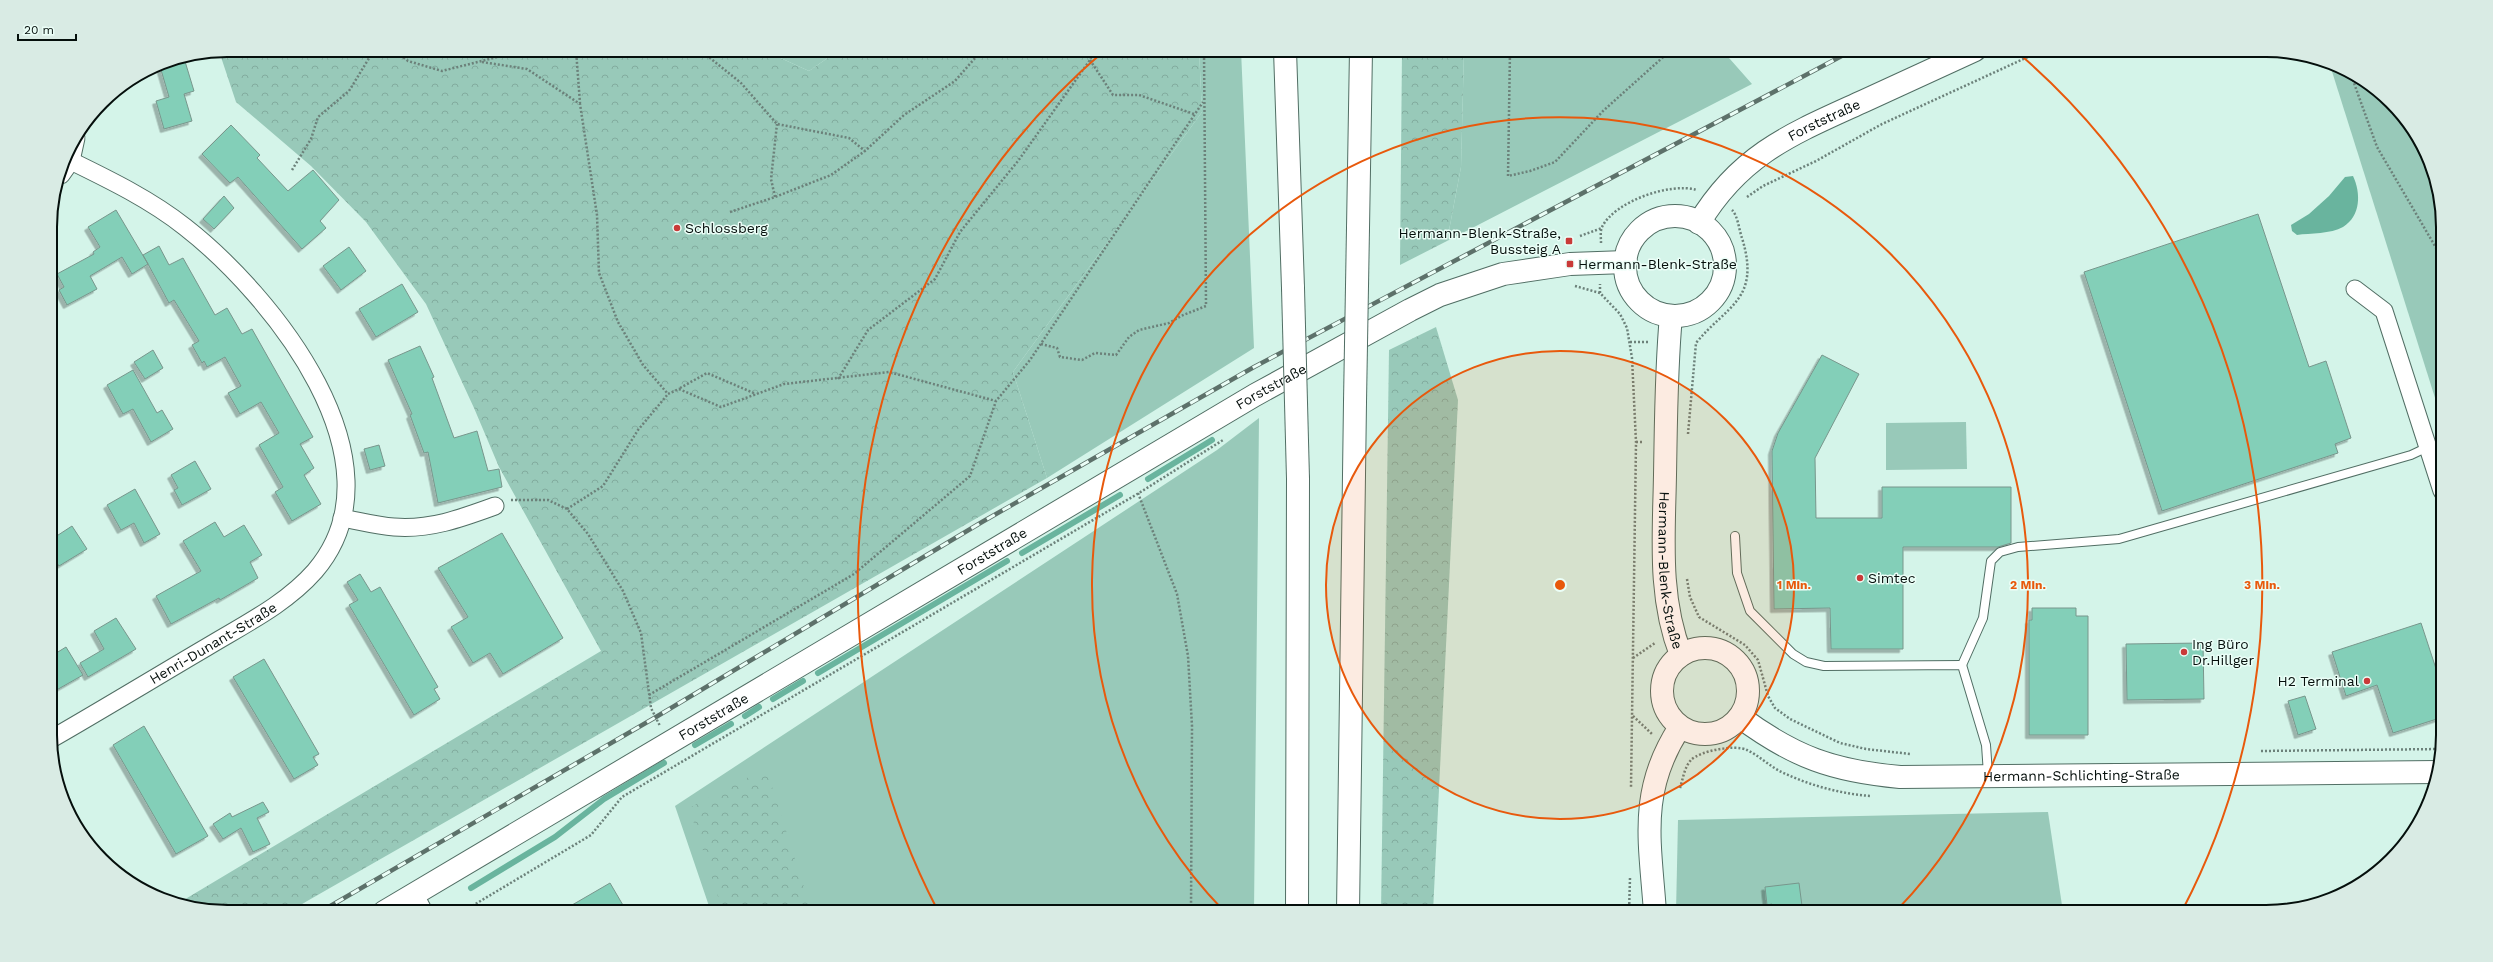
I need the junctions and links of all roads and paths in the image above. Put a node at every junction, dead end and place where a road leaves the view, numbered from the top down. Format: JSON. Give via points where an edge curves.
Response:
{"nodes":[{"id":1,"x":370,"y":57,"type":"edge"},
{"id":2,"x":403,"y":57,"type":"edge"},
{"id":3,"x":500,"y":57,"type":"edge"},
{"id":4,"x":577,"y":57,"type":"edge"},
{"id":5,"x":709,"y":57,"type":"edge"},
{"id":6,"x":976,"y":57,"type":"edge"},
{"id":7,"x":1091,"y":57,"type":"edge"},
{"id":8,"x":1204,"y":57,"type":"edge"},
{"id":9,"x":1285,"y":57,"type":"edge"},
{"id":10,"x":1361,"y":57,"type":"edge"},
{"id":11,"x":1510,"y":57,"type":"edge"},
{"id":12,"x":1663,"y":57,"type":"edge"},
{"id":13,"x":1960,"y":57,"type":"edge"},
{"id":14,"x":2028,"y":57,"type":"edge"},
{"id":15,"x":1090,"y":60,"type":"junction"},
{"id":16,"x":482,"y":62,"type":"junction"},
{"id":17,"x":2353,"y":81,"type":"edge"},
{"id":18,"x":1203,"y":102,"type":"junction"},
{"id":19,"x":580,"y":104,"type":"junction"},
{"id":20,"x":1194,"y":114,"type":"junction"},
{"id":21,"x":777,"y":124,"type":"junction"},
{"id":22,"x":865,"y":151,"type":"junction"},
{"id":23,"x":67,"y":169,"type":"edge"},
{"id":24,"x":292,"y":170,"type":"dead end"},
{"id":25,"x":776,"y":197,"type":"junction"},
{"id":26,"x":1714,"y":199,"type":"junction"},
{"id":27,"x":1743,"y":201,"type":"dead end"},
{"id":28,"x":1738,"y":206,"type":"dead end"},
{"id":29,"x":1734,"y":211,"type":"junction"},
{"id":30,"x":730,"y":212,"type":"dead end"},
{"id":31,"x":1699,"y":223,"type":"junction"},
{"id":32,"x":1602,"y":228,"type":"junction"},
{"id":33,"x":1580,"y":236,"type":"dead end"},
{"id":34,"x":2436,"y":248,"type":"edge"},
{"id":35,"x":1601,"y":262,"type":"junction"},
{"id":36,"x":1626,"y":262,"type":"junction"},
{"id":37,"x":2355,"y":289,"type":"dead end"},
{"id":38,"x":1670,"y":316,"type":"junction"},
{"id":39,"x":1041,"y":344,"type":"junction"},
{"id":40,"x":837,"y":379,"type":"junction"},
{"id":41,"x":679,"y":389,"type":"junction"},
{"id":42,"x":668,"y":394,"type":"junction"},
{"id":43,"x":757,"y":394,"type":"junction"},
{"id":44,"x":996,"y":401,"type":"junction"},
{"id":45,"x":1688,"y":439,"type":"dead end"},
{"id":46,"x":1636,"y":442,"type":"junction"},
{"id":47,"x":1644,"y":442,"type":"dead end"},
{"id":48,"x":2428,"y":447,"type":"junction"},
{"id":49,"x":2436,"y":472,"type":"edge"},
{"id":50,"x":495,"y":506,"type":"joint"},
{"id":51,"x":567,"y":509,"type":"junction"},
{"id":52,"x":342,"y":518,"type":"junction"},
{"id":53,"x":1735,"y":536,"type":"dead end"},
{"id":54,"x":1687,"y":575,"type":"dead end"},
{"id":55,"x":1681,"y":655,"type":"junction"},
{"id":56,"x":1962,"y":665,"type":"junction"},
{"id":57,"x":649,"y":695,"type":"junction"},
{"id":58,"x":1632,"y":716,"type":"dead end"},
{"id":59,"x":1740,"y":717,"type":"junction"},
{"id":60,"x":1680,"y":727,"type":"junction"},
{"id":61,"x":57,"y":736,"type":"edge"},
{"id":62,"x":669,"y":741,"type":"junction"},
{"id":63,"x":2436,"y":749,"type":"edge"},
{"id":64,"x":1747,"y":750,"type":"dead end"},
{"id":65,"x":2258,"y":751,"type":"dead end"},
{"id":66,"x":1918,"y":755,"type":"dead end"},
{"id":67,"x":2432,"y":772,"type":"edge"},
{"id":68,"x":1988,"y":777,"type":"junction"},
{"id":69,"x":1680,"y":788,"type":"dead end"},
{"id":70,"x":419,"y":904,"type":"edge"},
{"id":71,"x":474,"y":905,"type":"edge"},
{"id":72,"x":1191,"y":905,"type":"edge"},
{"id":73,"x":1297,"y":905,"type":"edge"},
{"id":74,"x":1348,"y":905,"type":"edge"},
{"id":75,"x":1654,"y":905,"type":"edge"}],
"edges":[{"from":1,"to":24,"type":"path","via":[[349,91],[318,117],[311,139]]},
{"from":2,"to":16,"type":"path","via":[[408,61],[442,71]]},
{"from":3,"to":16,"type":"path"},
{"from":4,"to":19,"type":"path"},
{"from":5,"to":21,"type":"path","via":[[741,83]]},
{"from":6,"to":22,"type":"path","via":[[955,81],[904,115]]},
{"from":7,"to":15,"type":"path"},
{"from":8,"to":18,"type":"path"},
{"from":9,"to":73,"type":"main road","bridge":true,"via":[[1298,479]]},
{"from":10,"to":74,"type":"main road","bridge":true},
{"from":11,"to":12,"type":"path","via":[[1508,176],[1555,162],[1604,111]]},
{"from":13,"to":26,"type":"main road","name":"Forststraße","via":[[1810,125],[1771,146],[1734,176]]},
{"from":14,"to":27,"type":"path","via":[[1882,124],[1816,161],[1763,186]]},
{"from":15,"to":20,"type":"path","via":[[1114,95],[1139,95]]},
{"from":15,"to":40,"type":"path","via":[[1018,161],[960,232],[935,279],[868,330]]},
{"from":16,"to":19,"type":"path","via":[[527,69]]},
{"from":17,"to":34,"type":"path","via":[[2377,147]]},
{"from":18,"to":20,"type":"path"},
{"from":18,"to":39,"type":"path","via":[[1206,306],[1180,316],[1169,324],[1139,330],[1129,337],[1116,355],[1095,353],[1082,360],[1068,360],[1060,357],[1057,348],[1052,345]]},
{"from":19,"to":42,"type":"path","via":[[596,215],[599,273],[618,322],[643,365]]},
{"from":20,"to":39,"type":"path"},
{"from":21,"to":22,"type":"path","via":[[849,138]]},
{"from":21,"to":25,"type":"path","via":[[771,179]]},
{"from":22,"to":25,"type":"path","via":[[831,175]]},
{"from":23,"to":52,"type":"street","name":"Henri-Dunant-Straße","via":[[140,197],[184,226],[238,275],[270,312],[315,380],[335,427],[346,469],[347,494]]},
{"from":25,"to":30,"type":"path"},
{"from":26,"to":29,"type":"path"},
{"from":26,"to":31,"type":"main road","name":"Forststraße"},
{"from":26,"to":32,"type":"path","via":[[1696,189],[1672,188],[1638,198],[1610,217]]},
{"from":28,"to":29,"type":"path"},
{"from":29,"to":45,"type":"path","via":[[1748,266],[1741,298],[1696,343]]},
{"from":31,"to":36,"type":"main road","via":[[1675,216],[1652,223],[1633,239]]},
{"from":31,"to":38,"type":"main road","via":[[1717,239],[1725,262],[1724,275],[1718,292],[1706,306],[1695,312]]},
{"from":32,"to":33,"type":"path"},
{"from":32,"to":35,"type":"path"},
{"from":35,"to":36,"type":"main road","name":"Forststraße"},
{"from":35,"to":46,"type":"path","via":[[1600,293],[1620,314],[1630,342]]},
{"from":35,"to":62,"type":"main road","name":"Forststraße","via":[[1503,274],[1446,293],[1410,310],[1255,395]]},
{"from":36,"to":38,"type":"main road","via":[[1628,284],[1634,294],[1650,309]]},
{"from":37,"to":48,"type":"street","via":[[2384,311]]},
{"from":38,"to":55,"type":"main road","name":"Hermann-Blenk-Straße","via":[[1666,379],[1663,560],[1672,632]]},
{"from":39,"to":44,"type":"path"},
{"from":40,"to":43,"type":"path","via":[[784,384]]},
{"from":40,"to":44,"type":"path","via":[[889,372]]},
{"from":41,"to":42,"type":"path"},
{"from":41,"to":43,"type":"path","via":[[721,407]]},
{"from":41,"to":43,"type":"path","via":[[708,373]]},
{"from":42,"to":51,"type":"path","via":[[638,430],[603,486]]},
{"from":44,"to":57,"type":"path","via":[[970,476],[854,574]]},
{"from":46,"to":47,"type":"path"},
{"from":46,"to":58,"type":"path"},
{"from":48,"to":49,"type":"street"},
{"from":48,"to":56,"type":"lane","via":[[2411,456],[2119,539],[2018,547],[2000,552],[1991,561],[1983,618]]},
{"from":50,"to":51,"type":"path","via":[[514,499],[548,500]]},
{"from":50,"to":52,"type":"street","via":[[457,520],[421,527],[393,527]]},
{"from":51,"to":57,"type":"path","via":[[588,534],[623,592],[641,633]]},
{"from":52,"to":61,"type":"street","name":"Henri-Dunant-Straße","via":[[337,534],[316,569],[283,600]]},
{"from":53,"to":56,"type":"lane","via":[[1737,573],[1750,611],[1794,654],[1806,662],[1824,666]]},
{"from":54,"to":66,"type":"path","via":[[1690,597],[1699,617],[1745,645],[1758,660],[1768,696],[1775,708],[1790,720],[1840,743]]},
{"from":55,"to":59,"type":"main road","via":[[1701,648],[1712,649],[1723,652],[1740,666],[1745,675],[1748,697]]},
{"from":55,"to":60,"type":"main road","via":[[1667,670],[1661,690],[1666,711]]},
{"from":56,"to":68,"type":"lane","via":[[1986,745]]},
{"from":57,"to":62,"type":"path","via":[[651,708]]},
{"from":59,"to":60,"type":"main road","via":[[1734,724],[1717,733],[1697,734]]},
{"from":59,"to":68,"type":"main road","name":"Hermann-Schlichting-Straße","via":[[1780,745],[1838,768],[1900,777]]},
{"from":60,"to":75,"type":"main road","via":[[1667,746],[1661,762],[1649,810],[1649,852]]},
{"from":62,"to":70,"type":"main road","name":"Forststraße"},
{"from":63,"to":65,"type":"path"},
{"from":64,"to":69,"type":"path","via":[[1726,748],[1710,751],[1692,759]]},
{"from":67,"to":68,"type":"main road","name":"Hermann-Schlichting-Straße"},
{"from":71,"to":72,"type":"path","via":[[591,835],[622,798],[1139,493],[1177,594],[1188,656],[1192,726]]}]}
